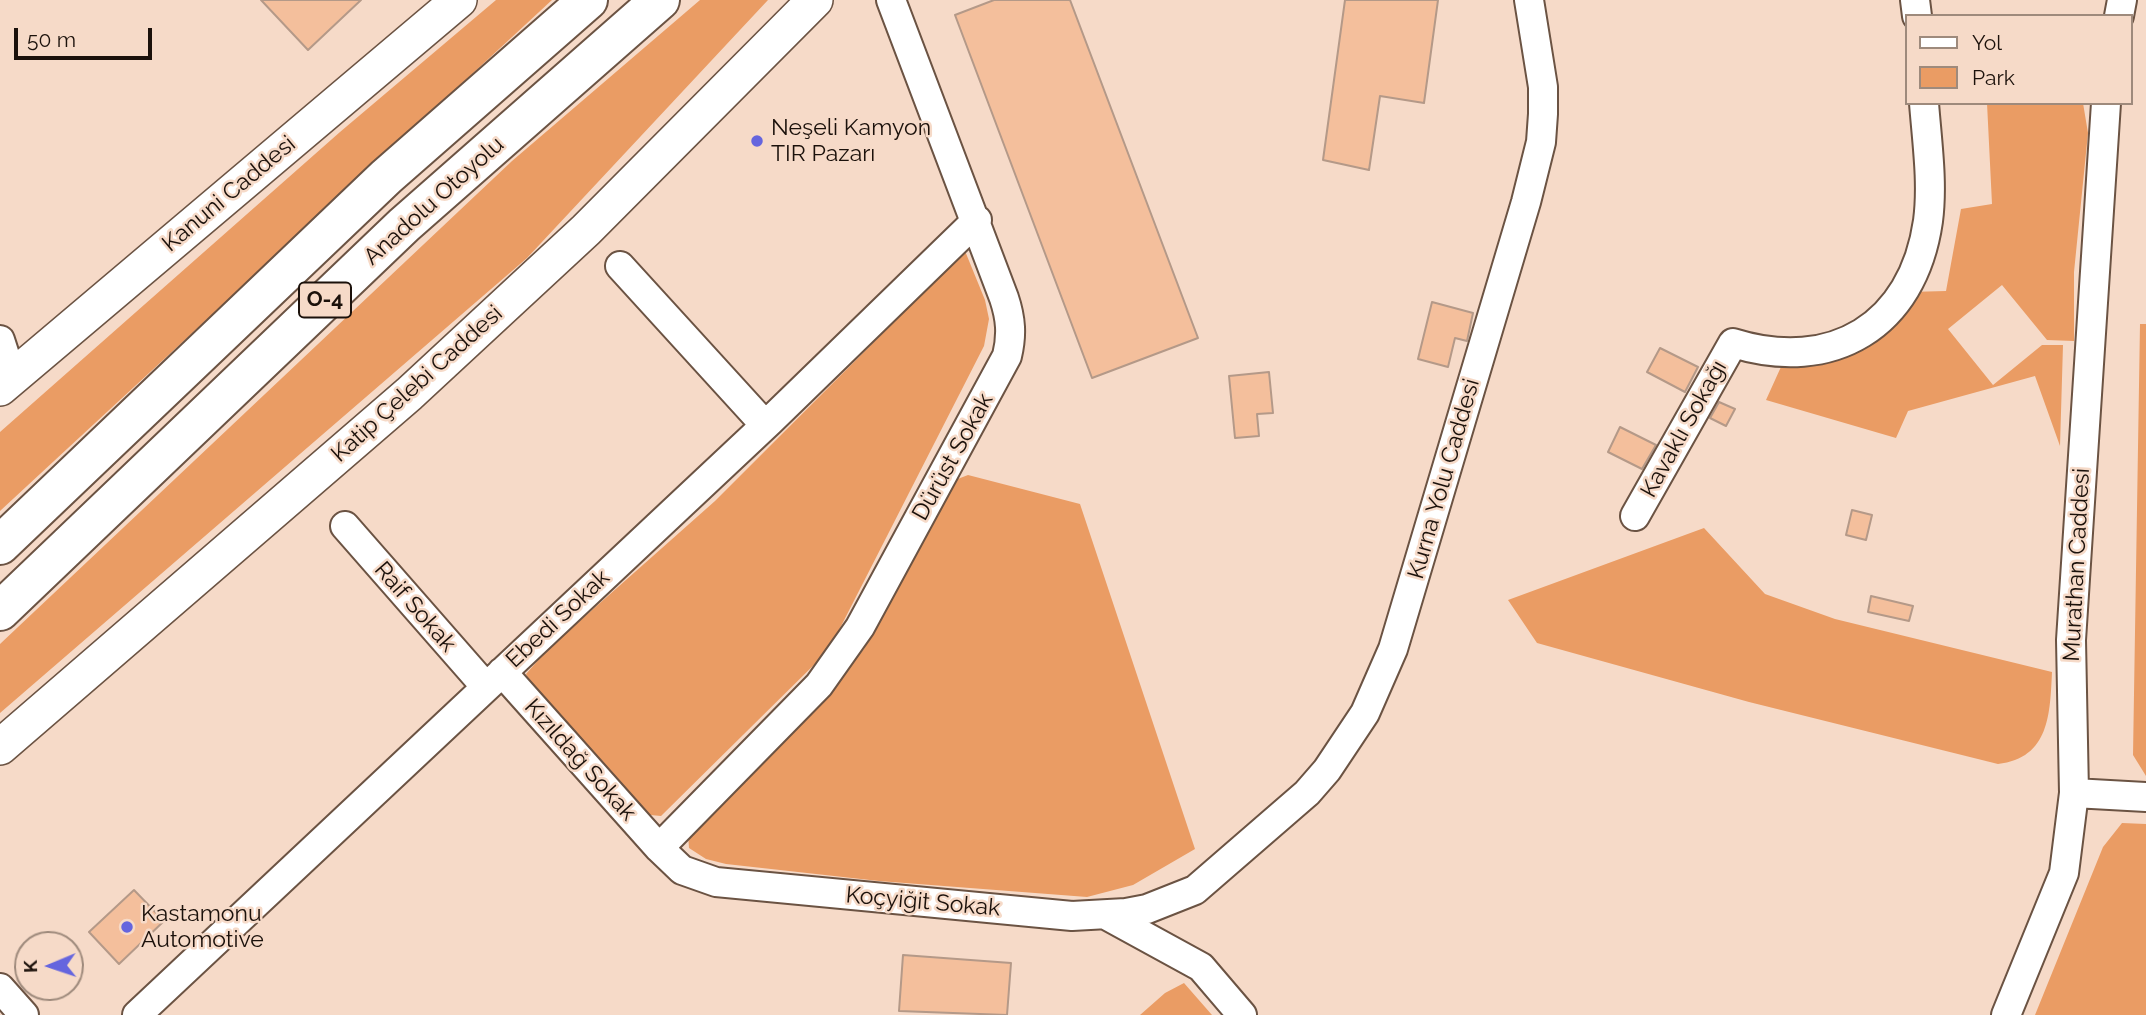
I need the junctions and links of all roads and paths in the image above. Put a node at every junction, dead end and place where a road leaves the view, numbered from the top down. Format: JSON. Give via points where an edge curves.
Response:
{"nodes":[{"id":1,"x":459,"y":0,"type":"edge"},
{"id":2,"x":588,"y":0,"type":"edge"},
{"id":3,"x":660,"y":0,"type":"edge"},
{"id":4,"x":790,"y":0,"type":"edge"},
{"id":5,"x":815,"y":0,"type":"edge"},
{"id":6,"x":891,"y":0,"type":"edge"},
{"id":7,"x":1529,"y":0,"type":"edge"},
{"id":8,"x":1924,"y":105,"type":"edge"},
{"id":9,"x":2106,"y":105,"type":"edge"},
{"id":10,"x":977,"y":220,"type":"junction"},
{"id":11,"x":586,"y":230,"type":"junction"},
{"id":12,"x":620,"y":266,"type":"dead end"},
{"id":13,"x":0,"y":340,"type":"edge"},
{"id":14,"x":6,"y":383,"type":"edge"},
{"id":15,"x":765,"y":425,"type":"junction"},
{"id":16,"x":1635,"y":516,"type":"dead end"},
{"id":17,"x":345,"y":526,"type":"dead end"},
{"id":18,"x":0,"y":545,"type":"edge"},
{"id":19,"x":0,"y":611,"type":"edge"},
{"id":20,"x":494,"y":680,"type":"junction"},
{"id":21,"x":0,"y":747,"type":"edge"},
{"id":22,"x":2074,"y":793,"type":"junction"},
{"id":23,"x":2146,"y":797,"type":"edge"},
{"id":24,"x":659,"y":848,"type":"junction"},
{"id":25,"x":1195,"y":890,"type":"joint"},
{"id":26,"x":1106,"y":915,"type":"junction"},
{"id":27,"x":0,"y":988,"type":"edge"},
{"id":28,"x":24,"y":1015,"type":"edge"},
{"id":29,"x":137,"y":1015,"type":"edge"},
{"id":30,"x":1242,"y":1015,"type":"edge"},
{"id":31,"x":2006,"y":1015,"type":"edge"}],
"edges":[{"from":1,"to":14,"type":"main road","name":"Kanuni Caddesi"},
{"from":2,"to":18,"type":"highway","name":"Anadolu Otoyolu","number":"O-4","via":[[386,177]]},
{"from":3,"to":19,"type":"highway","name":"Anadolu Otoyolu","number":"O-4","via":[[404,225]]},
{"from":4,"to":11,"type":"main road"},
{"from":5,"to":11,"type":"main road","name":"Katip Çelebi Caddesi"},
{"from":6,"to":10,"type":"street","name":"Dürüst Sokak"},
{"from":7,"to":25,"type":"street","name":"Kurna Yolu Caddesi","via":[[1543,87],[1541,142],[1389,661],[1365,713],[1307,793]]},
{"from":8,"to":16,"type":"street","name":"Kavaklı Sokağı","via":[[1928,223],[1919,256],[1891,310],[1878,324],[1832,347],[1797,354],[1765,353],[1732,343]]},
{"from":9,"to":22,"type":"street","name":"Murathan Caddesi","via":[[2070,640]]},
{"from":10,"to":15,"type":"street","name":"Ebedi Sokak"},
{"from":10,"to":24,"type":"street","name":"Dürüst Sokak","via":[[1011,320],[1009,347],[996,380],[838,660]]},
{"from":11,"to":21,"type":"main road","name":"Katip Çelebi Caddesi","via":[[345,450]]},
{"from":12,"to":15,"type":"street"},
{"from":13,"to":14,"type":"street"},
{"from":15,"to":20,"type":"street","name":"Ebedi Sokak"},
{"from":17,"to":20,"type":"street","name":"Raif Sokak"},
{"from":20,"to":24,"type":"street","name":"Kızıldağ Sokak"},
{"from":20,"to":29,"type":"street","name":"Ebedi Sokak"},
{"from":22,"to":23,"type":"street"},
{"from":22,"to":31,"type":"street","name":"Murathan Caddesi","via":[[2064,873]]},
{"from":24,"to":26,"type":"street","name":"Koçyiğit Sokak","via":[[682,870],[716,883],[1072,916]]},
{"from":25,"to":26,"type":"street","name":"Koçyiğit Sokak","via":[[1147,909]]},
{"from":26,"to":30,"type":"street","via":[[1201,967]]},
{"from":27,"to":28,"type":"street"}]}
